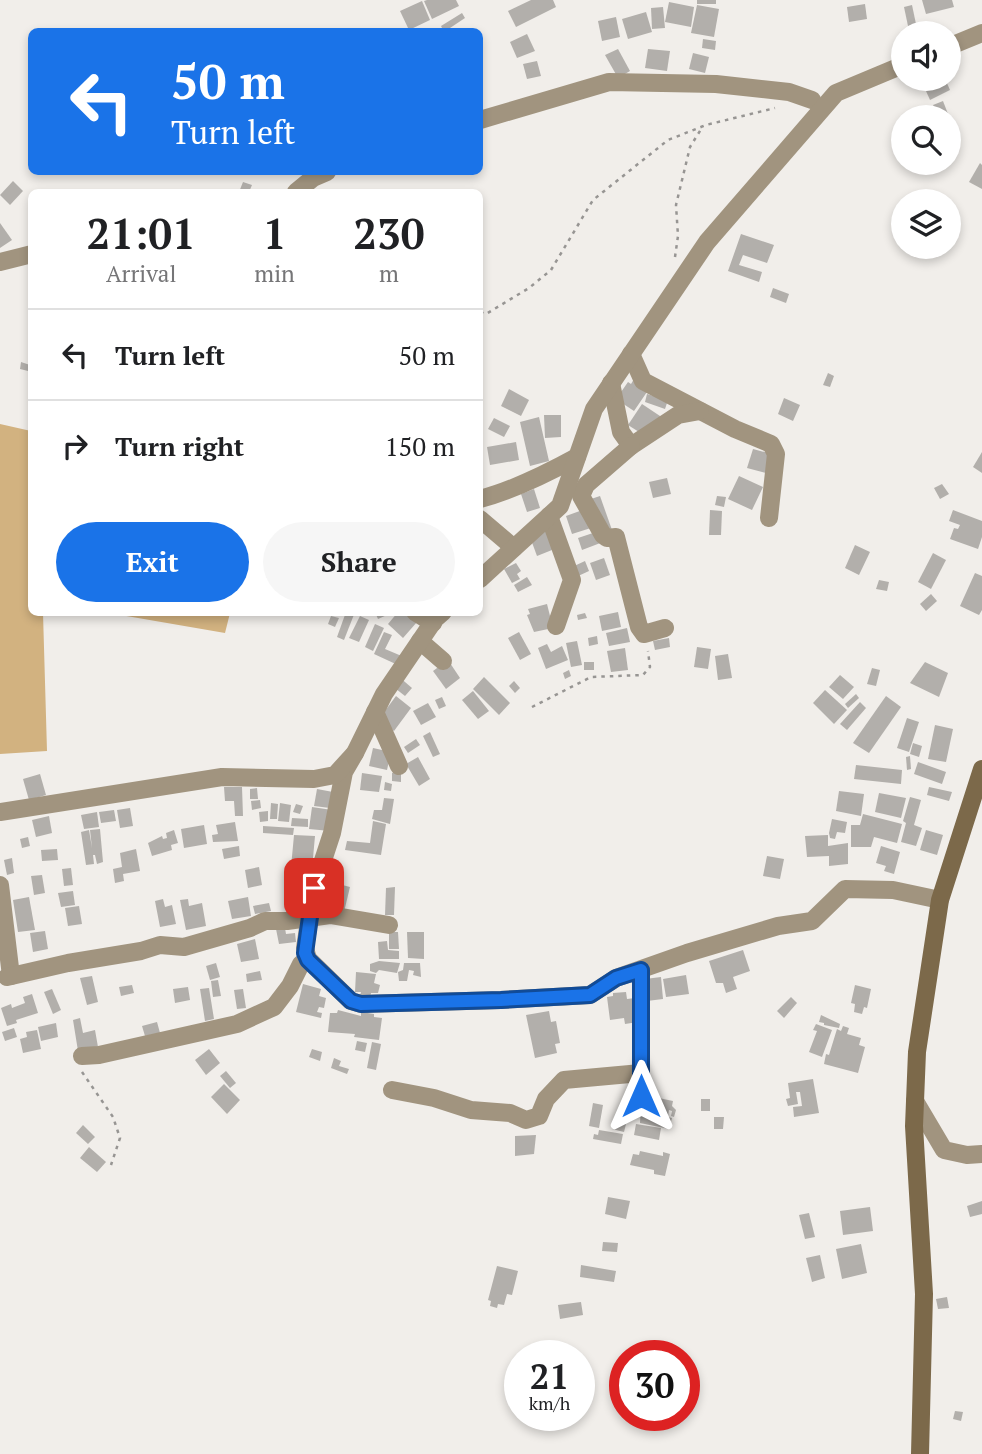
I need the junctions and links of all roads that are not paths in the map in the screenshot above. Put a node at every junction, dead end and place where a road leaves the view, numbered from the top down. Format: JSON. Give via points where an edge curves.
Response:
{"nodes":[{"id":1,"x":982,"y":33,"type":"edge"},
{"id":2,"x":961,"y":42,"type":"edge"},
{"id":3,"x":891,"y":70,"type":"edge"},
{"id":4,"x":812,"y":100,"type":"dead end"},
{"id":5,"x":483,"y":119,"type":"edge"},
{"id":6,"x":320,"y":175,"type":"edge"},
{"id":7,"x":300,"y":189,"type":"edge"},
{"id":8,"x":28,"y":255,"type":"edge"},
{"id":9,"x":0,"y":262,"type":"edge"},
{"id":10,"x":631,"y":354,"type":"junction"},
{"id":11,"x":611,"y":383,"type":"junction"},
{"id":12,"x":700,"y":411,"type":"junction"},
{"id":13,"x":631,"y":446,"type":"junction"},
{"id":14,"x":577,"y":457,"type":"junction"},
{"id":15,"x":483,"y":498,"type":"edge"},
{"id":16,"x":583,"y":499,"type":"junction"},
{"id":17,"x":555,"y":510,"type":"junction"},
{"id":18,"x":769,"y":518,"type":"dead end"},
{"id":19,"x":483,"y":522,"type":"edge"},
{"id":20,"x":514,"y":548,"type":"junction"},
{"id":21,"x":483,"y":576,"type":"edge"},
{"id":22,"x":438,"y":618,"type":"edge"},
{"id":23,"x":561,"y":625,"type":"dead end"},
{"id":24,"x":665,"y":628,"type":"dead end"},
{"id":25,"x":420,"y":641,"type":"junction"},
{"id":26,"x":443,"y":661,"type":"dead end"},
{"id":27,"x":375,"y":712,"type":"junction"},
{"id":28,"x":355,"y":753,"type":"junction"},
{"id":29,"x":399,"y":766,"type":"dead end"},
{"id":30,"x":982,"y":769,"type":"edge"},
{"id":31,"x":0,"y":813,"type":"edge"},
{"id":32,"x":0,"y":885,"type":"edge"},
{"id":33,"x":940,"y":900,"type":"junction"},
{"id":34,"x":310,"y":916,"type":"junction"},
{"id":35,"x":389,"y":925,"type":"dead end"},
{"id":36,"x":308,"y":960,"type":"junction"},
{"id":37,"x":641,"y":970,"type":"junction"},
{"id":38,"x":82,"y":1056,"type":"road end"},
{"id":39,"x":641,"y":1073,"type":"junction"},
{"id":40,"x":393,"y":1090,"type":"dead end"},
{"id":41,"x":641,"y":1096,"type":"dead end"},
{"id":42,"x":915,"y":1101,"type":"junction"},
{"id":43,"x":982,"y":1154,"type":"edge"},
{"id":44,"x":920,"y":1454,"type":"edge"}],
"edges":[{"from":1,"to":2,"type":"street"},
{"from":3,"to":10,"type":"street","via":[[836,93],[707,242]]},
{"from":4,"to":5,"type":"street","via":[[789,92],[716,84],[609,82]]},
{"from":6,"to":7,"type":"street"},
{"from":8,"to":9,"type":"street"},
{"from":10,"to":11,"type":"street"},
{"from":10,"to":12,"type":"street","via":[[643,381]]},
{"from":11,"to":13,"type":"street","via":[[621,432]]},
{"from":11,"to":14,"type":"street","via":[[594,409]]},
{"from":12,"to":13,"type":"street","via":[[678,415]]},
{"from":12,"to":18,"type":"street","via":[[771,444],[776,453]]},
{"from":13,"to":16,"type":"street","via":[[586,485]]},
{"from":14,"to":15,"type":"street"},
{"from":14,"to":17,"type":"street"},
{"from":16,"to":17,"type":"street"},
{"from":16,"to":24,"type":"street","via":[[603,535],[615,537],[639,627],[645,634]]},
{"from":17,"to":20,"type":"street"},
{"from":17,"to":23,"type":"street","via":[[572,580]]},
{"from":19,"to":20,"type":"street"},
{"from":20,"to":21,"type":"street"},
{"from":22,"to":25,"type":"street"},
{"from":25,"to":26,"type":"street"},
{"from":25,"to":27,"type":"street"},
{"from":27,"to":28,"type":"street"},
{"from":27,"to":29,"type":"street"},
{"from":28,"to":31,"type":"street","via":[[335,775],[314,779],[222,777]]},
{"from":28,"to":34,"type":"street","via":[[344,772]]},
{"from":30,"to":33,"type":"main road"},
{"from":32,"to":34,"type":"street","via":[[9,976],[160,945],[184,947],[265,921]]},
{"from":33,"to":37,"type":"street","via":[[893,890],[845,889],[812,920],[778,926]]},
{"from":33,"to":42,"type":"main road","via":[[917,1052]]},
{"from":34,"to":35,"type":"street"},
{"from":34,"to":36,"type":"street","via":[[305,948]]},
{"from":36,"to":37,"type":"street","via":[[351,1001],[361,1004],[590,995],[616,978]]},
{"from":36,"to":38,"type":"street","via":[[274,1007],[237,1024]]},
{"from":37,"to":39,"type":"street"},
{"from":39,"to":40,"type":"street","via":[[564,1080],[546,1099],[540,1116],[526,1120]]},
{"from":39,"to":41,"type":"street"},
{"from":42,"to":43,"type":"street","via":[[944,1150]]},
{"from":42,"to":44,"type":"main road","via":[[924,1294]]}]}
